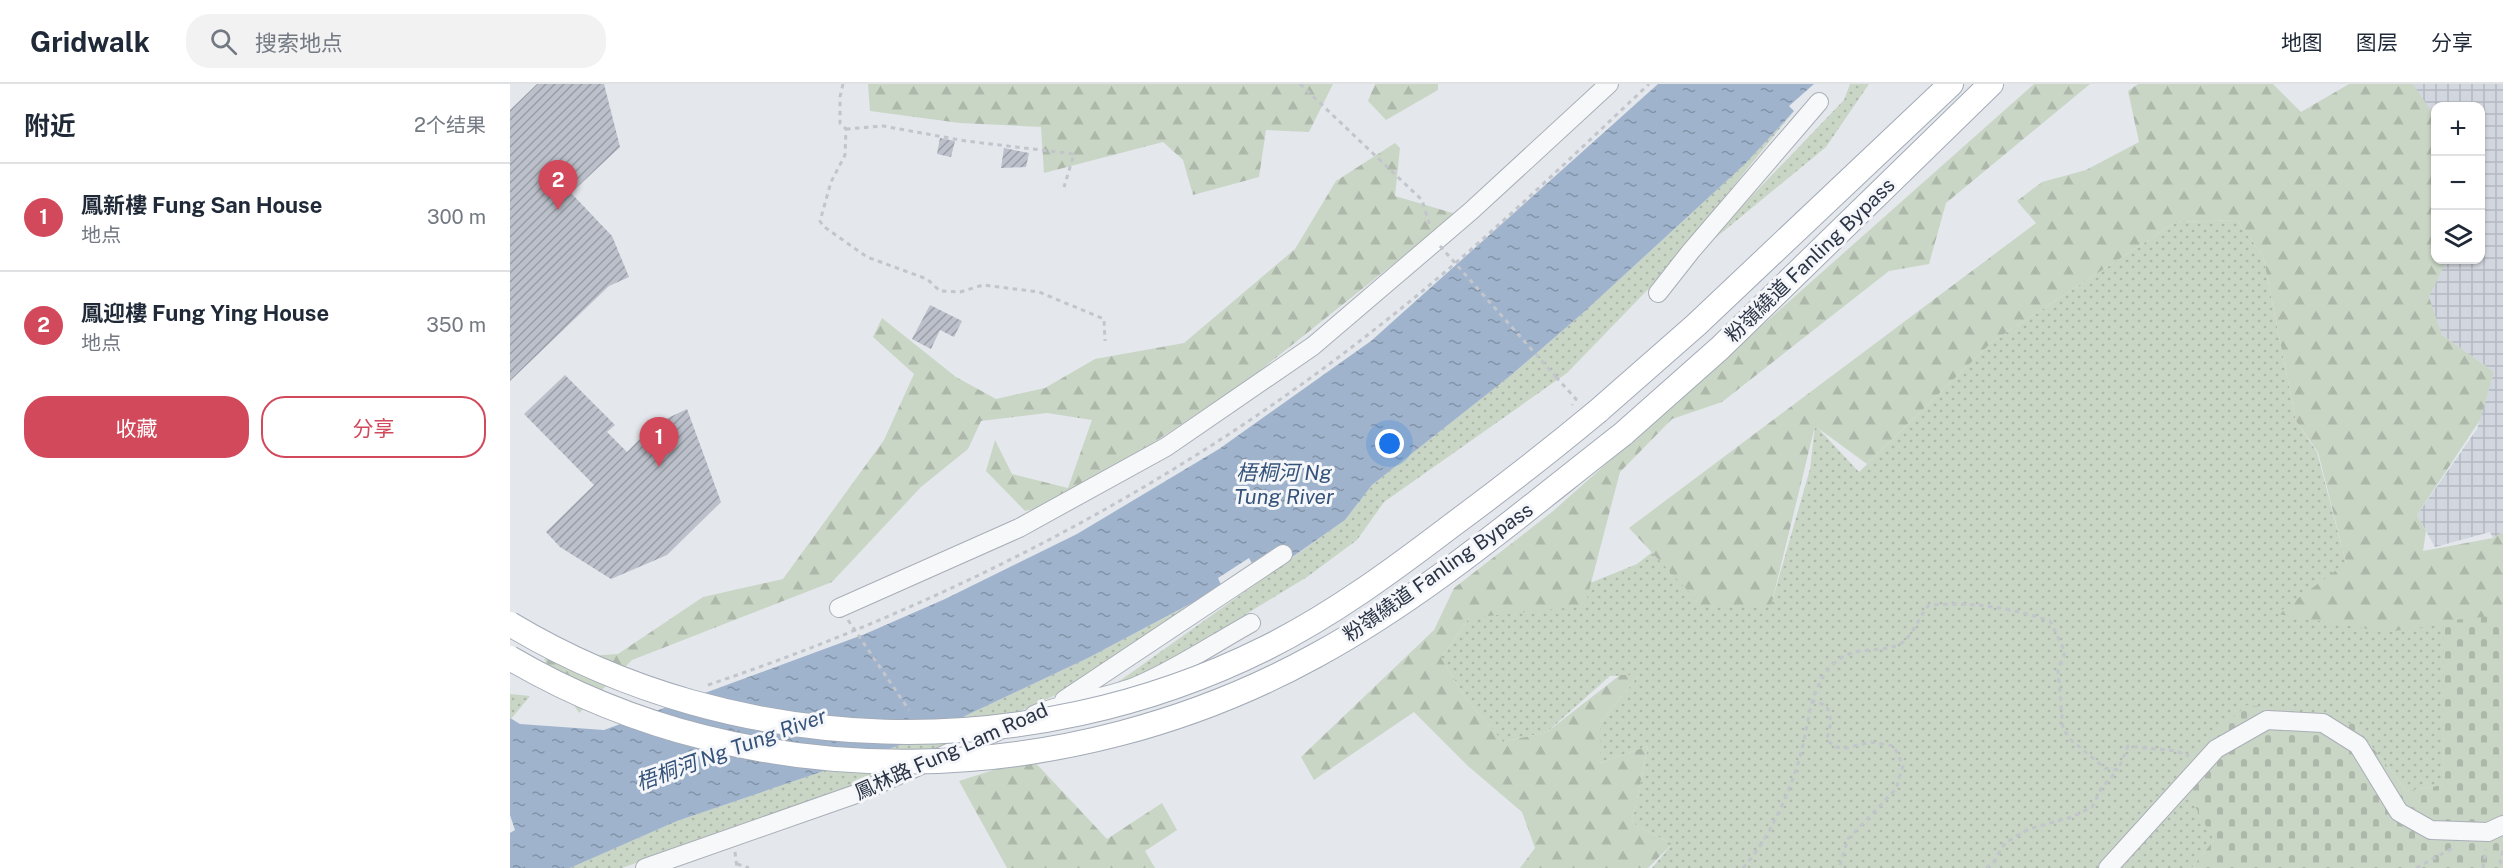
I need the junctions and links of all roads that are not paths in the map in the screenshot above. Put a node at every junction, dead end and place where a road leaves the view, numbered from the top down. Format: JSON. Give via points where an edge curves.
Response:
{"nodes":[{"id":1,"x":1609,"y":84,"type":"edge"},
{"id":2,"x":1951,"y":84,"type":"edge"},
{"id":3,"x":1991,"y":84,"type":"edge"},
{"id":4,"x":1819,"y":102,"type":"dead end"},
{"id":5,"x":1658,"y":293,"type":"dead end"},
{"id":6,"x":1283,"y":554,"type":"dead end"},
{"id":7,"x":843,"y":614,"type":"road end"},
{"id":8,"x":1251,"y":623,"type":"dead end"},
{"id":9,"x":510,"y":624,"type":"edge"},
{"id":10,"x":510,"y":658,"type":"edge"},
{"id":11,"x":1057,"y":705,"type":"junction"},
{"id":12,"x":2503,"y":825,"type":"edge"},
{"id":13,"x":648,"y":867,"type":"edge"},
{"id":14,"x":2108,"y":868,"type":"edge"}],
"edges":[{"from":1,"to":7,"type":"lane","via":[[1437,243],[1314,346],[1166,447],[1019,528]]},
{"from":2,"to":9,"type":"main road","name":"粉嶺繞道 Fanling Bypass","bridge":true,"via":[[1696,326],[1528,469],[1343,604],[1266,648],[1183,683],[1094,711],[1002,728],[914,733],[825,729],[735,714],[650,689],[560,652]]},
{"from":3,"to":10,"type":"main road","name":"粉嶺繞道 Fanling Bypass","bridge":true,"via":[[1720,348],[1623,434],[1438,576],[1354,633],[1275,677],[1191,713],[1101,740],[1047,751],[963,760],[875,762],[774,751],[683,730],[600,701]]},
{"from":4,"to":5,"type":"lane"},
{"from":6,"to":11,"type":"lane"},
{"from":8,"to":11,"type":"lane","name":"鳳林路 Fung Lam Road","via":[[1141,684],[1106,697]]},
{"from":11,"to":13,"type":"lane","name":"鳳林路 Fung Lam Road","via":[[856,794]]},
{"from":12,"to":14,"type":"lane","via":[[2487,832],[2432,830],[2399,813],[2358,745],[2323,723],[2267,720],[2216,749]]}]}
